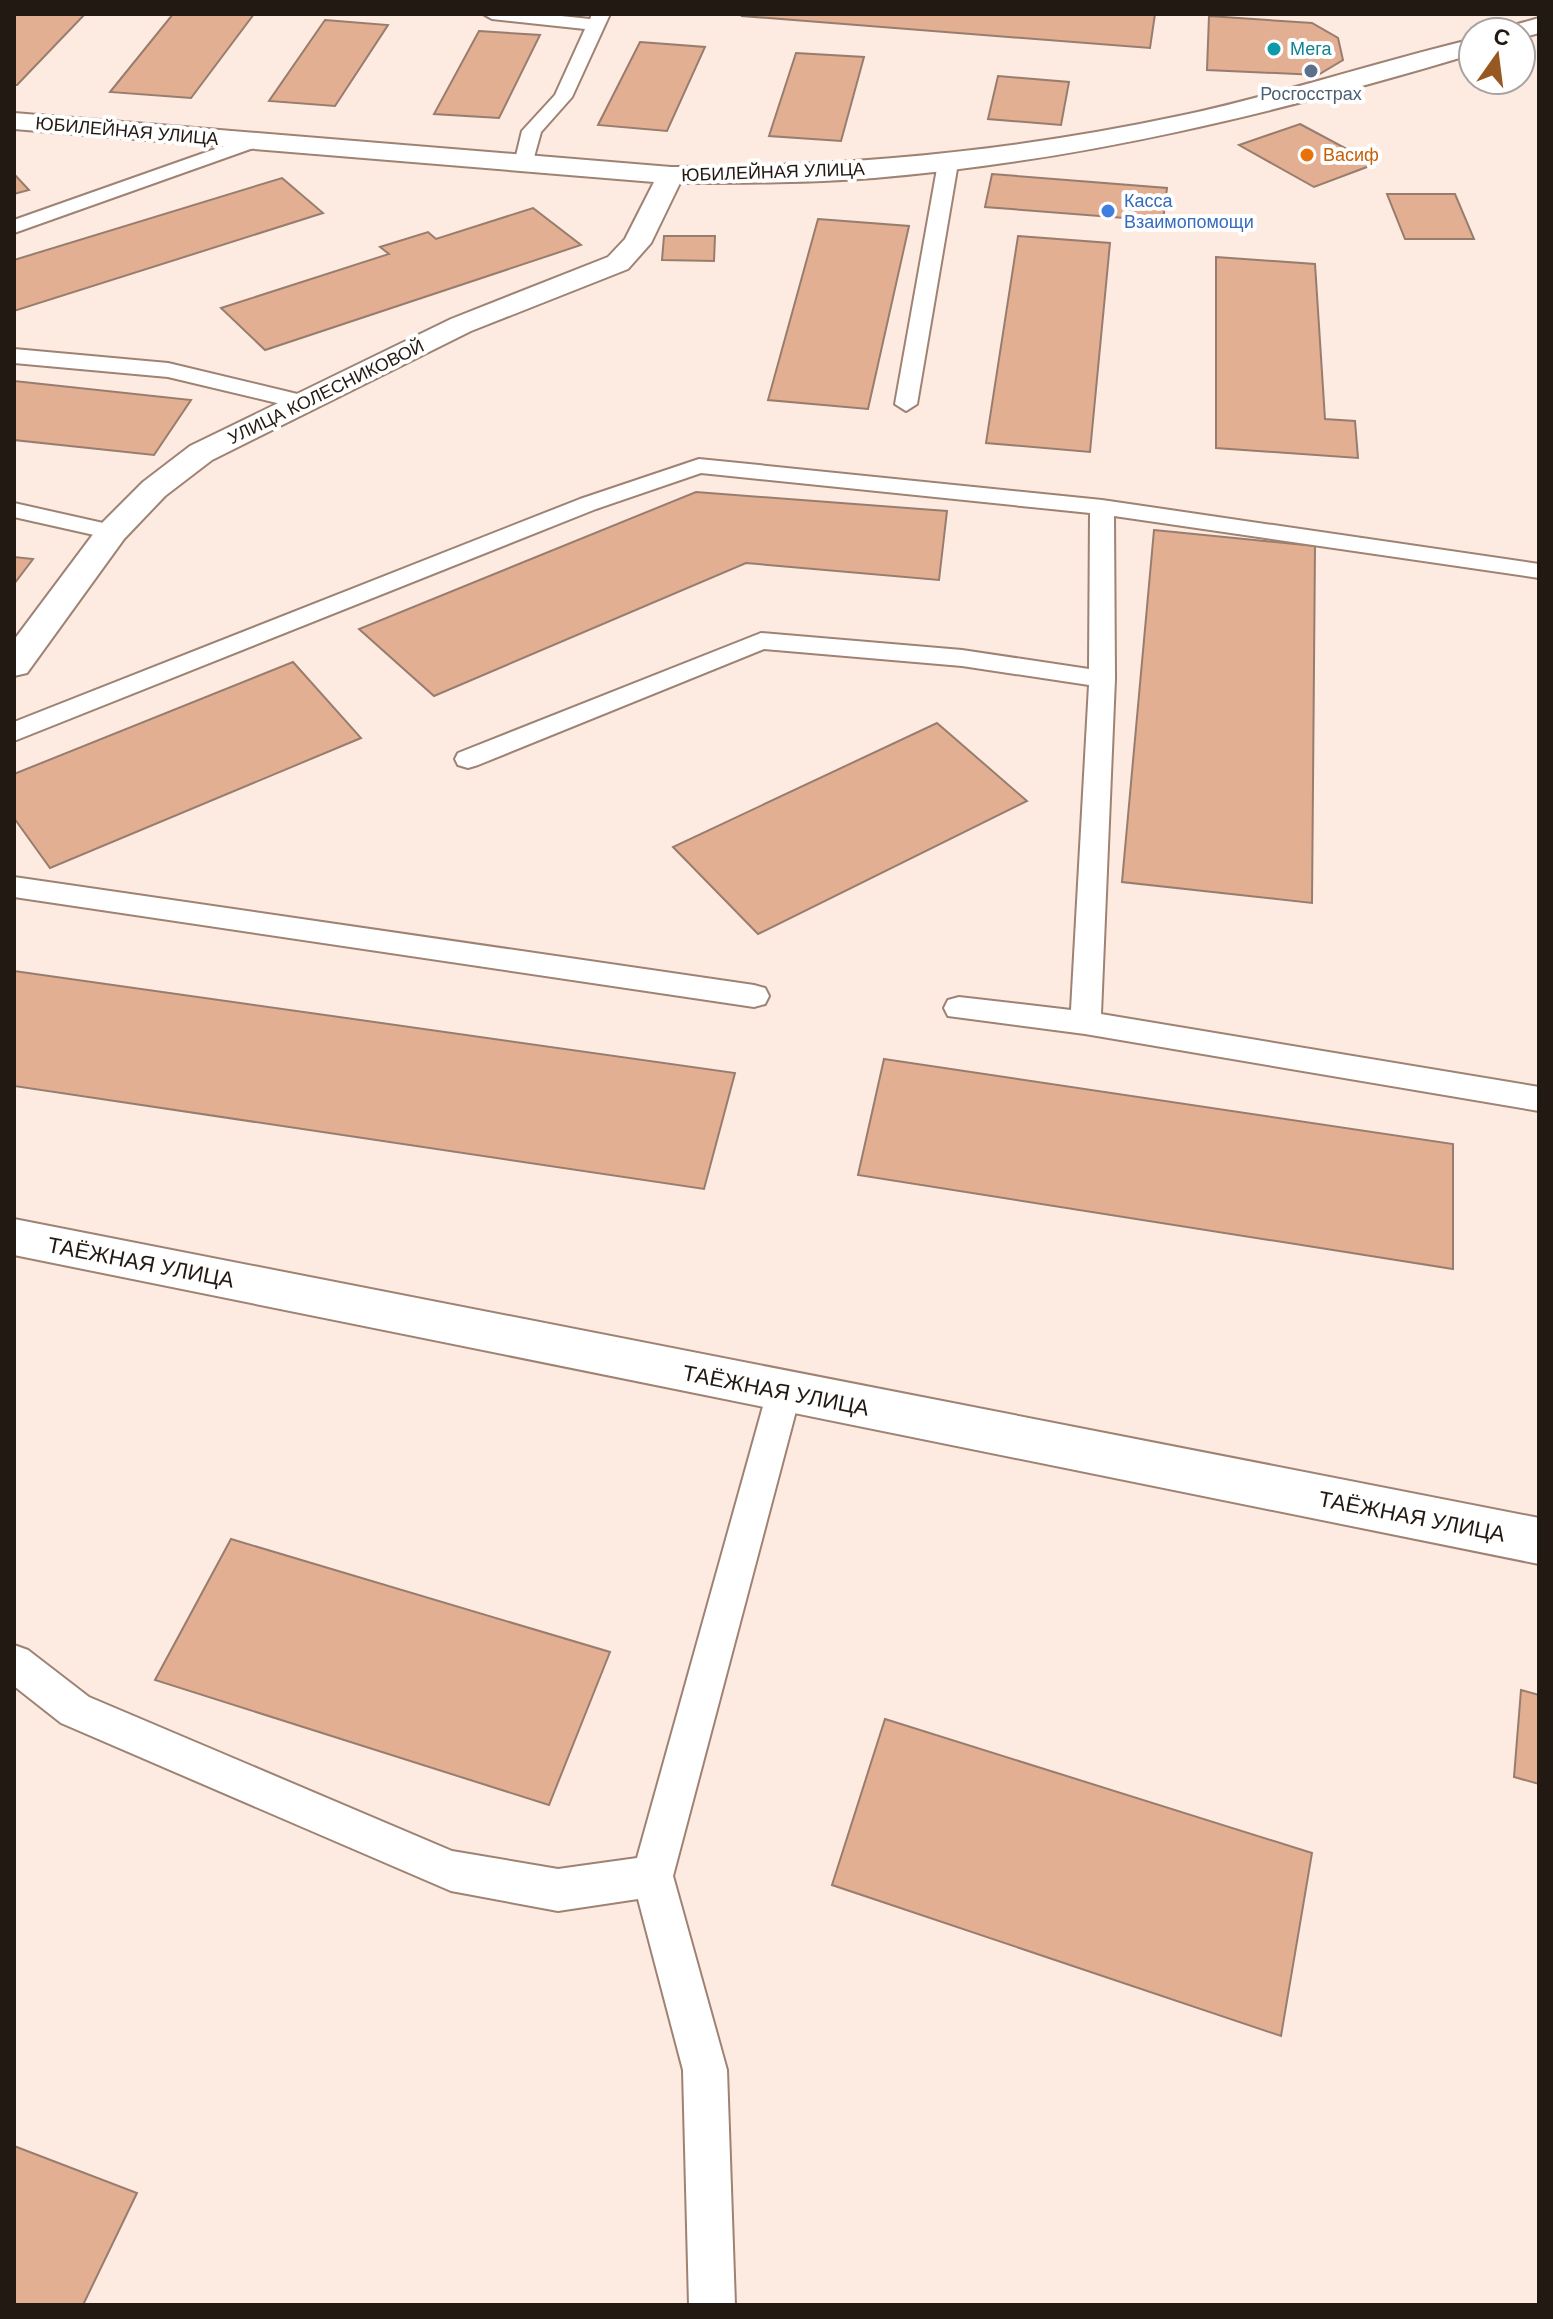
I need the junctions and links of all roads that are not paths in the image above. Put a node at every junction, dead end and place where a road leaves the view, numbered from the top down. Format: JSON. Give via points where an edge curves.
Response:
{"nodes":[{"id":1,"x":492,"y":14,"type":"edge"},
{"id":2,"x":598,"y":20,"type":"edge"},
{"id":3,"x":1457,"y":51,"type":"edge"},
{"id":4,"x":14,"y":121,"type":"edge"},
{"id":5,"x":252,"y":142,"type":"junction"},
{"id":6,"x":948,"y":163,"type":"junction"},
{"id":7,"x":524,"y":164,"type":"junction"},
{"id":8,"x":671,"y":175,"type":"junction"},
{"id":9,"x":14,"y":227,"type":"edge"},
{"id":10,"x":14,"y":356,"type":"edge"},
{"id":11,"x":306,"y":403,"type":"junction"},
{"id":12,"x":906,"y":404,"type":"dead end"},
{"id":13,"x":1102,"y":507,"type":"junction"},
{"id":14,"x":14,"y":510,"type":"edge"},
{"id":15,"x":112,"y":532,"type":"junction"},
{"id":16,"x":1539,"y":571,"type":"edge"},
{"id":17,"x":14,"y":665,"type":"edge"},
{"id":18,"x":1102,"y":679,"type":"junction"},
{"id":19,"x":14,"y":732,"type":"edge"},
{"id":20,"x":468,"y":759,"type":"dead end"},
{"id":21,"x":14,"y":887,"type":"edge"},
{"id":22,"x":754,"y":996,"type":"dead end"},
{"id":23,"x":959,"y":1008,"type":"dead end"},
{"id":24,"x":1085,"y":1023,"type":"junction"},
{"id":25,"x":1539,"y":1099,"type":"edge"},
{"id":26,"x":14,"y":1237,"type":"edge"},
{"id":27,"x":784,"y":1392,"type":"junction"},
{"id":28,"x":1539,"y":1541,"type":"edge"},
{"id":29,"x":14,"y":1663,"type":"edge"},
{"id":30,"x":652,"y":1876,"type":"junction"},
{"id":31,"x":712,"y":2305,"type":"edge"}],
"edges":[{"from":1,"to":2,"type":"lane"},
{"from":2,"to":7,"type":"lane","via":[[563,97],[532,131]]},
{"from":3,"to":6,"type":"street","name":"ЮБИЛЕЙНАЯ УЛИЦА","via":[[1159,127]]},
{"from":4,"to":5,"type":"street","name":"ЮБИЛЕЙНАЯ УЛИЦА"},
{"from":5,"to":7,"type":"street","name":"ЮБИЛЕЙНАЯ УЛИЦА"},
{"from":5,"to":9,"type":"lane"},
{"from":6,"to":8,"type":"street","name":"ЮБИЛЕЙНАЯ УЛИЦА","via":[[749,176]]},
{"from":6,"to":12,"type":"lane"},
{"from":7,"to":8,"type":"street","name":"ЮБИЛЕЙНАЯ УЛИЦА"},
{"from":8,"to":11,"type":"street","name":"УЛИЦА КОЛЕСНИКОВОЙ","via":[[637,243],[618,263],[461,325]]},
{"from":10,"to":11,"type":"lane","via":[[168,370]]},
{"from":11,"to":15,"type":"street","name":"УЛИЦА КОЛЕСНИКОВОЙ","via":[[201,453],[154,489]]},
{"from":13,"to":16,"type":"lane"},
{"from":13,"to":18,"type":"lane"},
{"from":13,"to":19,"type":"lane","via":[[699,466],[588,504]]},
{"from":14,"to":15,"type":"lane"},
{"from":15,"to":17,"type":"street","name":"УЛИЦА КОЛЕСНИКОВОЙ"},
{"from":18,"to":20,"type":"lane","via":[[962,658],[761,641]]},
{"from":18,"to":24,"type":"lane"},
{"from":21,"to":22,"type":"lane"},
{"from":23,"to":24,"type":"lane"},
{"from":24,"to":25,"type":"lane"},
{"from":26,"to":27,"type":"street","name":"ТАЁЖНАЯ УЛИЦА"},
{"from":27,"to":28,"type":"street","name":"ТАЁЖНАЯ УЛИЦА"},
{"from":27,"to":30,"type":"lane"},
{"from":29,"to":30,"type":"lane","via":[[75,1710],[451,1871],[558,1890]]},
{"from":30,"to":31,"type":"lane","via":[[705,2070]]}]}
